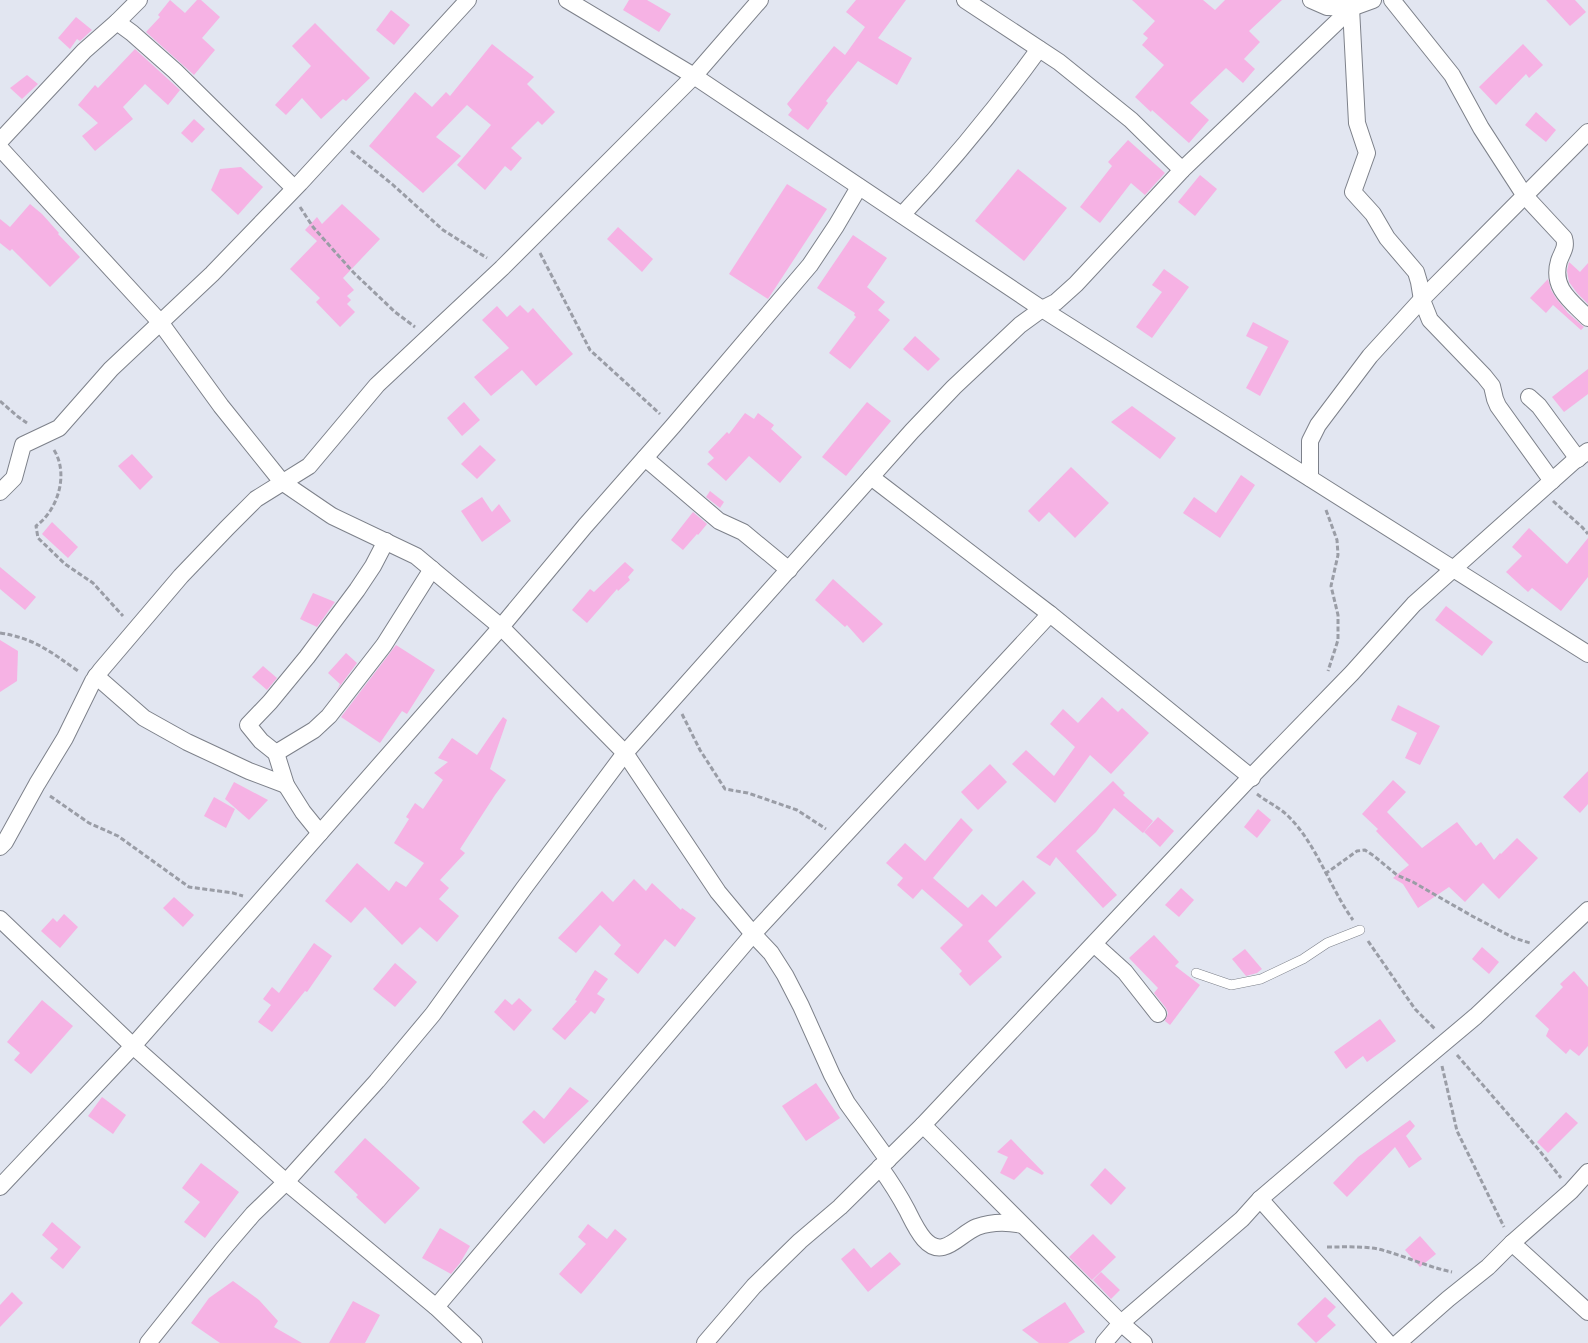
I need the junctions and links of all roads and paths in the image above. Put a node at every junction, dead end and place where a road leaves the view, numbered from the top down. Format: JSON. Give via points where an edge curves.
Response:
{"nodes":[{"id":1,"x":139,"y":0,"type":"edge"},
{"id":2,"x":468,"y":0,"type":"edge"},
{"id":3,"x":567,"y":0,"type":"edge"},
{"id":4,"x":760,"y":0,"type":"edge"},
{"id":5,"x":965,"y":0,"type":"edge"},
{"id":6,"x":1311,"y":0,"type":"edge"},
{"id":7,"x":1373,"y":0,"type":"edge"},
{"id":8,"x":1392,"y":0,"type":"edge"},
{"id":9,"x":1356,"y":4,"type":"edge"},
{"id":10,"x":117,"y":22,"type":"junction"},
{"id":11,"x":1039,"y":48,"type":"junction"},
{"id":12,"x":694,"y":76,"type":"junction"},
{"id":13,"x":1588,"y":132,"type":"edge"},
{"id":14,"x":339,"y":140,"type":"junction"},
{"id":15,"x":0,"y":142,"type":"edge"},
{"id":16,"x":0,"y":148,"type":"edge"},
{"id":17,"x":1182,"y":170,"type":"junction"},
{"id":18,"x":859,"y":187,"type":"junction"},
{"id":19,"x":294,"y":188,"type":"junction"},
{"id":20,"x":1525,"y":196,"type":"junction"},
{"id":21,"x":902,"y":215,"type":"junction"},
{"id":22,"x":532,"y":238,"type":"junction"},
{"id":23,"x":502,"y":268,"type":"junction"},
{"id":24,"x":1422,"y":300,"type":"junction"},
{"id":25,"x":1042,"y":309,"type":"junction"},
{"id":26,"x":1588,"y":318,"type":"edge"},
{"id":27,"x":160,"y":322,"type":"junction"},
{"id":28,"x":430,"y":335,"type":"junction"},
{"id":29,"x":1529,"y":397,"type":"dead end"},
{"id":30,"x":0,"y":401,"type":"edge"},
{"id":31,"x":31,"y":425,"type":"dead end"},
{"id":32,"x":673,"y":426,"type":"junction"},
{"id":33,"x":52,"y":446,"type":"dead end"},
{"id":34,"x":1583,"y":455,"type":"edge"},
{"id":35,"x":645,"y":458,"type":"junction"},
{"id":36,"x":871,"y":477,"type":"junction"},
{"id":37,"x":1314,"y":481,"type":"junction"},
{"id":38,"x":282,"y":482,"type":"junction"},
{"id":39,"x":1547,"y":486,"type":"junction"},
{"id":40,"x":0,"y":492,"type":"edge"},
{"id":41,"x":1588,"y":534,"type":"edge"},
{"id":42,"x":386,"y":541,"type":"junction"},
{"id":43,"x":1453,"y":569,"type":"junction"},
{"id":44,"x":432,"y":570,"type":"junction"},
{"id":45,"x":789,"y":570,"type":"junction"},
{"id":46,"x":1050,"y":614,"type":"junction"},
{"id":47,"x":501,"y":627,"type":"junction"},
{"id":48,"x":135,"y":630,"type":"junction"},
{"id":49,"x":0,"y":634,"type":"edge"},
{"id":50,"x":1587,"y":653,"type":"edge"},
{"id":51,"x":1328,"y":672,"type":"dead end"},
{"id":52,"x":95,"y":679,"type":"junction"},
{"id":53,"x":674,"y":698,"type":"junction"},
{"id":54,"x":625,"y":752,"type":"junction"},
{"id":55,"x":276,"y":754,"type":"junction"},
{"id":56,"x":1248,"y":780,"type":"junction"},
{"id":57,"x":37,"y":784,"type":"junction"},
{"id":58,"x":286,"y":784,"type":"junction"},
{"id":59,"x":320,"y":833,"type":"junction"},
{"id":60,"x":841,"y":839,"type":"junction"},
{"id":61,"x":0,"y":847,"type":"edge"},
{"id":62,"x":1325,"y":874,"type":"junction"},
{"id":63,"x":260,"y":901,"type":"junction"},
{"id":64,"x":1588,"y":910,"type":"edge"},
{"id":65,"x":0,"y":920,"type":"edge"},
{"id":66,"x":1360,"y":930,"type":"junction"},
{"id":67,"x":753,"y":934,"type":"junction"},
{"id":68,"x":1094,"y":944,"type":"junction"},
{"id":69,"x":1550,"y":946,"type":"junction"},
{"id":70,"x":1196,"y":973,"type":"dead end"},
{"id":71,"x":1158,"y":1014,"type":"dead end"},
{"id":72,"x":1442,"y":1045,"type":"junction"},
{"id":73,"x":133,"y":1046,"type":"junction"},
{"id":74,"x":923,"y":1125,"type":"junction"},
{"id":75,"x":884,"y":1164,"type":"junction"},
{"id":76,"x":1588,"y":1172,"type":"edge"},
{"id":77,"x":286,"y":1182,"type":"junction"},
{"id":78,"x":0,"y":1187,"type":"edge"},
{"id":79,"x":1571,"y":1191,"type":"junction"},
{"id":80,"x":1260,"y":1200,"type":"junction"},
{"id":81,"x":1022,"y":1225,"type":"junction"},
{"id":82,"x":1512,"y":1243,"type":"junction"},
{"id":83,"x":1306,"y":1250,"type":"junction"},
{"id":84,"x":1478,"y":1275,"type":"junction"},
{"id":85,"x":436,"y":1307,"type":"junction"},
{"id":86,"x":1588,"y":1312,"type":"edge"},
{"id":87,"x":1121,"y":1324,"type":"junction"},
{"id":88,"x":148,"y":1343,"type":"edge"},
{"id":89,"x":474,"y":1343,"type":"edge"},
{"id":90,"x":705,"y":1343,"type":"edge"},
{"id":91,"x":1104,"y":1343,"type":"edge"},
{"id":92,"x":1144,"y":1343,"type":"edge"},
{"id":93,"x":1388,"y":1343,"type":"edge"},
{"id":94,"x":1398,"y":1343,"type":"edge"}],
"edges":[{"from":1,"to":10,"type":"street"},
{"from":2,"to":14,"type":"street"},
{"from":3,"to":12,"type":"street"},
{"from":4,"to":12,"type":"street"},
{"from":5,"to":11,"type":"street"},
{"from":6,"to":9,"type":"street","via":[[1327,6]]},
{"from":7,"to":9,"type":"street"},
{"from":8,"to":20,"type":"street","via":[[1452,76]]},
{"from":9,"to":17,"type":"street"},
{"from":9,"to":24,"type":"street","via":[[1357,123],[1367,153],[1353,192],[1416,272]]},
{"from":10,"to":15,"type":"street","via":[[84,51]]},
{"from":10,"to":19,"type":"street","via":[[175,71]]},
{"from":11,"to":17,"type":"street","via":[[1131,120]]},
{"from":11,"to":21,"type":"street","via":[[949,164]]},
{"from":12,"to":18,"type":"street"},
{"from":12,"to":22,"type":"street"},
{"from":13,"to":20,"type":"street"},
{"from":14,"to":19,"type":"street"},
{"from":14,"to":23,"type":"path","via":[[443,230]]},
{"from":16,"to":27,"type":"street"},
{"from":17,"to":25,"type":"street","via":[[1076,284],[1056,302]]},
{"from":18,"to":21,"type":"street"},
{"from":18,"to":32,"type":"street","via":[[810,265]]},
{"from":19,"to":27,"type":"street","via":[[212,274]]},
{"from":19,"to":28,"type":"path","via":[[305,216],[353,272],[409,324]]},
{"from":20,"to":24,"type":"street"},
{"from":20,"to":26,"type":"street","via":[[1564,238],[1566,244],[1558,267],[1558,284],[1566,297]]},
{"from":21,"to":25,"type":"street"},
{"from":22,"to":23,"type":"street"},
{"from":22,"to":32,"type":"path","via":[[590,350]]},
{"from":23,"to":28,"type":"street"},
{"from":24,"to":37,"type":"street","via":[[1370,356],[1318,425],[1310,441]]},
{"from":24,"to":39,"type":"street","via":[[1430,320],[1492,386],[1498,406]]},
{"from":25,"to":36,"type":"street","via":[[1020,325],[954,387]]},
{"from":25,"to":37,"type":"street"},
{"from":27,"to":38,"type":"street"},
{"from":27,"to":40,"type":"street","via":[[111,369],[59,428],[23,445],[14,478]]},
{"from":28,"to":38,"type":"street","via":[[377,385],[309,466]]},
{"from":29,"to":34,"type":"street"},
{"from":30,"to":31,"type":"path"},
{"from":32,"to":35,"type":"street"},
{"from":33,"to":48,"type":"path","via":[[61,469],[58,496],[46,520],[36,526],[38,538],[93,583]]},
{"from":34,"to":39,"type":"street"},
{"from":35,"to":45,"type":"street","via":[[719,521],[743,532]]},
{"from":35,"to":47,"type":"street"},
{"from":36,"to":45,"type":"street"},
{"from":36,"to":46,"type":"street"},
{"from":37,"to":43,"type":"street"},
{"from":37,"to":51,"type":"path","via":[[1337,540],[1338,555],[1331,586],[1338,615],[1338,640]]},
{"from":38,"to":42,"type":"street","via":[[332,516]]},
{"from":38,"to":48,"type":"street","via":[[256,499],[181,576]]},
{"from":39,"to":41,"type":"path"},
{"from":39,"to":43,"type":"street"},
{"from":42,"to":44,"type":"street","via":[[416,556]]},
{"from":42,"to":55,"type":"street","via":[[357,590],[307,657],[248,725]]},
{"from":43,"to":50,"type":"street"},
{"from":43,"to":56,"type":"street","via":[[1414,604]]},
{"from":44,"to":47,"type":"street"},
{"from":44,"to":55,"type":"street","via":[[384,645],[329,716],[314,730]]},
{"from":45,"to":53,"type":"street"},
{"from":46,"to":56,"type":"street"},
{"from":46,"to":60,"type":"street"},
{"from":47,"to":54,"type":"street"},
{"from":47,"to":59,"type":"street"},
{"from":48,"to":52,"type":"street"},
{"from":49,"to":52,"type":"path","via":[[27,639]]},
{"from":52,"to":57,"type":"street"},
{"from":52,"to":58,"type":"street","via":[[144,718],[187,742],[248,771]]},
{"from":53,"to":54,"type":"street"},
{"from":53,"to":60,"type":"path","via":[[700,750],[725,789],[748,793],[797,810]]},
{"from":54,"to":67,"type":"street","via":[[718,892]]},
{"from":54,"to":77,"type":"street","via":[[433,1014]]},
{"from":55,"to":58,"type":"street"},
{"from":56,"to":62,"type":"path","via":[[1264,799],[1288,816],[1307,841]]},
{"from":56,"to":68,"type":"street"},
{"from":57,"to":61,"type":"street"},
{"from":57,"to":63,"type":"path","via":[[89,823],[118,836],[189,888],[233,893]]},
{"from":58,"to":59,"type":"street"},
{"from":59,"to":63,"type":"street"},
{"from":60,"to":67,"type":"street"},
{"from":62,"to":66,"type":"path"},
{"from":62,"to":69,"type":"path","via":[[1357,851],[1365,850],[1397,875],[1514,938]]},
{"from":63,"to":73,"type":"street"},
{"from":64,"to":69,"type":"street"},
{"from":65,"to":73,"type":"street"},
{"from":66,"to":70,"type":"lane","via":[[1327,943],[1303,959],[1261,979],[1231,985]]},
{"from":66,"to":72,"type":"path"},
{"from":67,"to":75,"type":"street","via":[[785,975],[832,1075]]},
{"from":67,"to":85,"type":"street"},
{"from":68,"to":71,"type":"street","via":[[1125,972]]},
{"from":68,"to":74,"type":"street"},
{"from":69,"to":72,"type":"street"},
{"from":72,"to":79,"type":"path","via":[[1539,1150]]},
{"from":72,"to":80,"type":"street"},
{"from":72,"to":82,"type":"path","via":[[1457,1131]]},
{"from":73,"to":77,"type":"street"},
{"from":73,"to":78,"type":"street"},
{"from":74,"to":75,"type":"street"},
{"from":74,"to":81,"type":"street"},
{"from":75,"to":81,"type":"street","via":[[917,1230],[935,1247],[949,1245],[977,1227],[1008,1222]]},
{"from":75,"to":90,"type":"street","via":[[754,1286]]},
{"from":76,"to":79,"type":"street"},
{"from":77,"to":85,"type":"street"},
{"from":77,"to":88,"type":"street","via":[[253,1214]]},
{"from":79,"to":82,"type":"street"},
{"from":80,"to":83,"type":"street"},
{"from":80,"to":87,"type":"street"},
{"from":81,"to":87,"type":"street"},
{"from":82,"to":84,"type":"street"},
{"from":82,"to":86,"type":"street"},
{"from":83,"to":84,"type":"path","via":[[1328,1247],[1378,1249],[1429,1267]]},
{"from":83,"to":93,"type":"street"},
{"from":84,"to":94,"type":"street"},
{"from":85,"to":89,"type":"street"},
{"from":87,"to":91,"type":"street"},
{"from":87,"to":92,"type":"street"}]}
